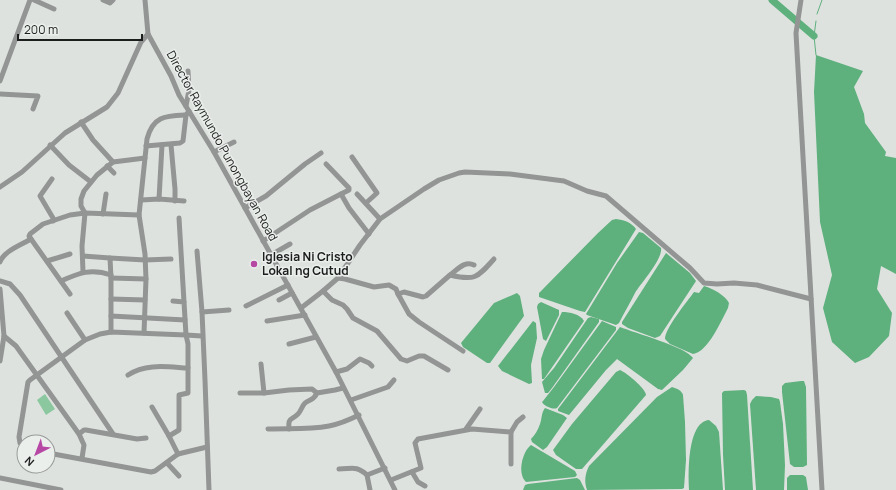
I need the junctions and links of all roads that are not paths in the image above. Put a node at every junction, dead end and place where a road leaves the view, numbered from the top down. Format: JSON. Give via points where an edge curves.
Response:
{"nodes":[{"id":1,"x":30,"y":0,"type":"edge"},
{"id":2,"x":34,"y":0,"type":"edge"},
{"id":3,"x":103,"y":0,"type":"edge"},
{"id":4,"x":113,"y":0,"type":"edge"},
{"id":5,"x":145,"y":0,"type":"edge"},
{"id":6,"x":801,"y":0,"type":"edge"},
{"id":7,"x":54,"y":8,"type":"dead end"},
{"id":8,"x":148,"y":34,"type":"junction"},
{"id":9,"x":188,"y":71,"type":"dead end"},
{"id":10,"x":0,"y":81,"type":"edge"},
{"id":11,"x":0,"y":94,"type":"edge"},
{"id":12,"x":33,"y":109,"type":"dead end"},
{"id":13,"x":187,"y":110,"type":"junction"},
{"id":14,"x":81,"y":122,"type":"junction"},
{"id":15,"x":234,"y":142,"type":"dead end"},
{"id":16,"x":50,"y":145,"type":"junction"},
{"id":17,"x":162,"y":145,"type":"junction"},
{"id":18,"x":172,"y":145,"type":"junction"},
{"id":19,"x":146,"y":146,"type":"junction"},
{"id":20,"x":214,"y":152,"type":"junction"},
{"id":21,"x":321,"y":153,"type":"dead end"},
{"id":22,"x":352,"y":157,"type":"dead end"},
{"id":23,"x":145,"y":158,"type":"junction"},
{"id":24,"x":112,"y":162,"type":"junction"},
{"id":25,"x":326,"y":164,"type":"dead end"},
{"id":26,"x":107,"y":166,"type":"junction"},
{"id":27,"x":114,"y":173,"type":"dead end"},
{"id":28,"x":52,"y":179,"type":"dead end"},
{"id":29,"x":91,"y":182,"type":"junction"},
{"id":30,"x":0,"y":187,"type":"edge"},
{"id":31,"x":106,"y":194,"type":"dead end"},
{"id":32,"x":341,"y":194,"type":"junction"},
{"id":33,"x":357,"y":194,"type":"dead end"},
{"id":34,"x":159,"y":199,"type":"junction"},
{"id":35,"x":141,"y":200,"type":"junction"},
{"id":36,"x":174,"y":201,"type":"junction"},
{"id":37,"x":184,"y":201,"type":"dead end"},
{"id":38,"x":366,"y":202,"type":"junction"},
{"id":39,"x":245,"y":208,"type":"junction"},
{"id":40,"x":84,"y":213,"type":"junction"},
{"id":41,"x":103,"y":214,"type":"junction"},
{"id":42,"x":139,"y":215,"type":"junction"},
{"id":43,"x":179,"y":218,"type":"dead end"},
{"id":44,"x":380,"y":219,"type":"junction"},
{"id":45,"x":53,"y":221,"type":"junction"},
{"id":46,"x":369,"y":234,"type":"junction"},
{"id":47,"x":30,"y":239,"type":"junction"},
{"id":48,"x":263,"y":241,"type":"junction"},
{"id":49,"x":290,"y":244,"type":"dead end"},
{"id":50,"x":197,"y":251,"type":"dead end"},
{"id":51,"x":70,"y":254,"type":"dead end"},
{"id":52,"x":271,"y":255,"type":"junction"},
{"id":53,"x":82,"y":256,"type":"junction"},
{"id":54,"x":110,"y":258,"type":"junction"},
{"id":55,"x":171,"y":259,"type":"dead end"},
{"id":56,"x":145,"y":260,"type":"junction"},
{"id":57,"x":494,"y":260,"type":"dead end"},
{"id":58,"x":47,"y":261,"type":"junction"},
{"id":59,"x":0,"y":262,"type":"edge"},
{"id":60,"x":474,"y":265,"type":"dead end"},
{"id":61,"x":83,"y":272,"type":"junction"},
{"id":62,"x":450,"y":275,"type":"junction"},
{"id":63,"x":111,"y":276,"type":"junction"},
{"id":64,"x":338,"y":278,"type":"junction"},
{"id":65,"x":146,"y":279,"type":"junction"},
{"id":66,"x":0,"y":281,"type":"edge"},
{"id":67,"x":61,"y":281,"type":"junction"},
{"id":68,"x":288,"y":285,"type":"junction"},
{"id":69,"x":0,"y":289,"type":"edge"},
{"id":70,"x":322,"y":291,"type":"junction"},
{"id":71,"x":292,"y":293,"type":"junction"},
{"id":72,"x":70,"y":294,"type":"dead end"},
{"id":73,"x":398,"y":294,"type":"junction"},
{"id":74,"x":811,"y":298,"type":"junction"},
{"id":75,"x":111,"y":299,"type":"junction"},
{"id":76,"x":145,"y":300,"type":"junction"},
{"id":77,"x":279,"y":300,"type":"dead end"},
{"id":78,"x":172,"y":302,"type":"dead end"},
{"id":79,"x":184,"y":302,"type":"junction"},
{"id":80,"x":246,"y":306,"type":"dead end"},
{"id":81,"x":301,"y":308,"type":"junction"},
{"id":82,"x":229,"y":310,"type":"dead end"},
{"id":83,"x":202,"y":312,"type":"junction"},
{"id":84,"x":68,"y":313,"type":"dead end"},
{"id":85,"x":305,"y":315,"type":"junction"},
{"id":86,"x":111,"y":316,"type":"junction"},
{"id":87,"x":145,"y":318,"type":"junction"},
{"id":88,"x":185,"y":320,"type":"junction"},
{"id":89,"x":267,"y":321,"type":"dead end"},
{"id":90,"x":111,"y":332,"type":"junction"},
{"id":91,"x":144,"y":333,"type":"junction"},
{"id":92,"x":4,"y":336,"type":"junction"},
{"id":93,"x":186,"y":336,"type":"junction"},
{"id":94,"x":202,"y":336,"type":"junction"},
{"id":95,"x":316,"y":337,"type":"junction"},
{"id":96,"x":85,"y":340,"type":"junction"},
{"id":97,"x":289,"y":344,"type":"dead end"},
{"id":98,"x":463,"y":351,"type":"dead end"},
{"id":99,"x":62,"y":357,"type":"junction"},
{"id":100,"x":0,"y":361,"type":"edge"},
{"id":101,"x":261,"y":364,"type":"dead end"},
{"id":102,"x":372,"y":366,"type":"dead end"},
{"id":103,"x":188,"y":368,"type":"junction"},
{"id":104,"x":448,"y":370,"type":"dead end"},
{"id":105,"x":336,"y":372,"type":"junction"},
{"id":106,"x":36,"y":374,"type":"junction"},
{"id":107,"x":128,"y":375,"type":"dead end"},
{"id":108,"x":394,"y":380,"type":"dead end"},
{"id":109,"x":343,"y":388,"type":"junction"},
{"id":110,"x":240,"y":393,"type":"dead end"},
{"id":111,"x":264,"y":393,"type":"junction"},
{"id":112,"x":318,"y":393,"type":"junction"},
{"id":113,"x":351,"y":400,"type":"junction"},
{"id":114,"x":152,"y":407,"type":"dead end"},
{"id":115,"x":480,"y":409,"type":"dead end"},
{"id":116,"x":358,"y":415,"type":"junction"},
{"id":117,"x":524,"y":417,"type":"dead end"},
{"id":118,"x":268,"y":429,"type":"dead end"},
{"id":119,"x":289,"y":429,"type":"junction"},
{"id":120,"x":466,"y":429,"type":"junction"},
{"id":121,"x":511,"y":432,"type":"junction"},
{"id":122,"x":19,"y":434,"type":"edge"},
{"id":123,"x":78,"y":434,"type":"junction"},
{"id":124,"x":113,"y":434,"type":"junction"},
{"id":125,"x":169,"y":436,"type":"junction"},
{"id":126,"x":146,"y":438,"type":"dead end"},
{"id":127,"x":207,"y":447,"type":"junction"},
{"id":128,"x":56,"y":454,"type":"edge"},
{"id":129,"x":178,"y":454,"type":"junction"},
{"id":130,"x":82,"y":458,"type":"junction"},
{"id":131,"x":167,"y":463,"type":"junction"},
{"id":132,"x":510,"y":464,"type":"dead end"},
{"id":133,"x":385,"y":468,"type":"junction"},
{"id":134,"x":339,"y":469,"type":"dead end"},
{"id":135,"x":412,"y":472,"type":"junction"},
{"id":136,"x":367,"y":475,"type":"junction"},
{"id":137,"x":179,"y":476,"type":"dead end"},
{"id":138,"x":0,"y":478,"type":"edge"},
{"id":139,"x":391,"y":480,"type":"junction"},
{"id":140,"x":425,"y":486,"type":"dead end"},
{"id":141,"x":49,"y":489,"type":"edge"},
{"id":142,"x":61,"y":490,"type":"edge"},
{"id":143,"x":209,"y":490,"type":"edge"},
{"id":144,"x":370,"y":490,"type":"edge"},
{"id":145,"x":395,"y":490,"type":"edge"},
{"id":146,"x":822,"y":490,"type":"edge"}],
"edges":[{"from":1,"to":10,"type":"street"},
{"from":2,"to":7,"type":"street"},
{"from":3,"to":4,"type":"street","via":[[110,3]]},
{"from":5,"to":8,"type":"street","name":"Director Raymundo Punongbayan Road"},
{"from":6,"to":74,"type":"street","via":[[797,51]]},
{"from":8,"to":13,"type":"street","name":"Director Raymundo Punongbayan Road"},
{"from":8,"to":14,"type":"street","via":[[141,42],[118,93],[103,110]]},
{"from":9,"to":13,"type":"street"},
{"from":11,"to":12,"type":"street","via":[[38,96]]},
{"from":13,"to":18,"type":"street","via":[[183,140]]},
{"from":13,"to":19,"type":"street","via":[[161,118],[150,128]]},
{"from":13,"to":20,"type":"street","name":"Director Raymundo Punongbayan Road"},
{"from":14,"to":16,"type":"street"},
{"from":14,"to":24,"type":"street"},
{"from":15,"to":20,"type":"street"},
{"from":16,"to":29,"type":"street","via":[[69,165]]},
{"from":16,"to":30,"type":"street","via":[[22,172]]},
{"from":17,"to":18,"type":"street"},
{"from":17,"to":19,"type":"street"},
{"from":17,"to":34,"type":"street"},
{"from":18,"to":36,"type":"street"},
{"from":19,"to":23,"type":"street"},
{"from":20,"to":39,"type":"street","name":"Director Raymundo Punongbayan Road"},
{"from":21,"to":39,"type":"street","via":[[266,196]]},
{"from":22,"to":38,"type":"street","via":[[377,193]]},
{"from":23,"to":24,"type":"street"},
{"from":23,"to":35,"type":"street"},
{"from":24,"to":26,"type":"street"},
{"from":25,"to":32,"type":"street","via":[[349,188]]},
{"from":26,"to":27,"type":"street"},
{"from":26,"to":29,"type":"street"},
{"from":28,"to":45,"type":"street","via":[[40,196]]},
{"from":29,"to":40,"type":"street","via":[[81,199]]},
{"from":31,"to":41,"type":"street"},
{"from":32,"to":46,"type":"street"},
{"from":32,"to":48,"type":"street","via":[[310,210]]},
{"from":33,"to":38,"type":"street"},
{"from":34,"to":35,"type":"street"},
{"from":34,"to":36,"type":"street"},
{"from":35,"to":42,"type":"street"},
{"from":36,"to":37,"type":"street"},
{"from":38,"to":44,"type":"street"},
{"from":39,"to":48,"type":"street","name":"Director Raymundo Punongbayan Road"},
{"from":40,"to":41,"type":"street"},
{"from":40,"to":45,"type":"street"},
{"from":40,"to":53,"type":"street"},
{"from":41,"to":42,"type":"street"},
{"from":42,"to":56,"type":"street"},
{"from":43,"to":79,"type":"street"},
{"from":44,"to":46,"type":"street"},
{"from":44,"to":74,"type":"street","via":[[424,189],[452,175],[465,172],[510,174],[564,181],[606,196],[704,283],[757,284]]},
{"from":45,"to":47,"type":"street","via":[[36,229],[30,234]]},
{"from":46,"to":64,"type":"street"},
{"from":47,"to":58,"type":"street"},
{"from":47,"to":59,"type":"street","via":[[1,258]]},
{"from":48,"to":52,"type":"street","name":"Director Raymundo Punongbayan Road"},
{"from":49,"to":52,"type":"street"},
{"from":50,"to":83,"type":"street"},
{"from":51,"to":58,"type":"street"},
{"from":52,"to":68,"type":"street","name":"Director Raymundo Punongbayan Road"},
{"from":53,"to":54,"type":"street"},
{"from":53,"to":61,"type":"street"},
{"from":54,"to":56,"type":"street"},
{"from":54,"to":63,"type":"street"},
{"from":55,"to":56,"type":"street"},
{"from":56,"to":65,"type":"street"},
{"from":57,"to":62,"type":"street","via":[[475,278]]},
{"from":58,"to":67,"type":"street"},
{"from":60,"to":62,"type":"street","via":[[465,264]]},
{"from":61,"to":63,"type":"street","via":[[99,272]]},
{"from":61,"to":67,"type":"street"},
{"from":62,"to":73,"type":"street","via":[[426,296],[404,292]]},
{"from":63,"to":65,"type":"street"},
{"from":63,"to":75,"type":"street"},
{"from":64,"to":70,"type":"street"},
{"from":64,"to":73,"type":"street","via":[[374,287],[389,285],[396,289]]},
{"from":65,"to":76,"type":"street"},
{"from":66,"to":99,"type":"street","via":[[10,284],[20,295]]},
{"from":67,"to":72,"type":"street"},
{"from":68,"to":71,"type":"street","name":"Director Raymundo Punongbayan Road"},
{"from":68,"to":80,"type":"street"},
{"from":69,"to":92,"type":"street"},
{"from":70,"to":81,"type":"street"},
{"from":70,"to":104,"type":"street","via":[[347,309],[353,318],[377,330],[401,359],[407,361],[424,356]]},
{"from":71,"to":77,"type":"street"},
{"from":71,"to":81,"type":"street","name":"Director Raymundo Punongbayan Road"},
{"from":73,"to":98,"type":"street","via":[[409,314]]},
{"from":74,"to":146,"type":"street"},
{"from":75,"to":76,"type":"street"},
{"from":75,"to":86,"type":"street"},
{"from":76,"to":87,"type":"street"},
{"from":78,"to":79,"type":"street"},
{"from":79,"to":88,"type":"street"},
{"from":81,"to":85,"type":"street","name":"Director Raymundo Punongbayan Road"},
{"from":82,"to":83,"type":"street"},
{"from":83,"to":94,"type":"street"},
{"from":84,"to":96,"type":"street"},
{"from":85,"to":89,"type":"street"},
{"from":85,"to":95,"type":"street","name":"Director Raymundo Punongbayan Road"},
{"from":86,"to":87,"type":"street"},
{"from":86,"to":90,"type":"street"},
{"from":87,"to":88,"type":"street"},
{"from":87,"to":91,"type":"street"},
{"from":88,"to":93,"type":"street"},
{"from":90,"to":91,"type":"street"},
{"from":90,"to":96,"type":"street"},
{"from":91,"to":93,"type":"street"},
{"from":92,"to":100,"type":"street"},
{"from":92,"to":106,"type":"street","via":[[16,346]]},
{"from":93,"to":94,"type":"street"},
{"from":93,"to":103,"type":"street"},
{"from":94,"to":127,"type":"street"},
{"from":95,"to":97,"type":"street"},
{"from":95,"to":105,"type":"street","name":"Director Raymundo Punongbayan Road"},
{"from":96,"to":99,"type":"street"},
{"from":99,"to":106,"type":"street"},
{"from":99,"to":124,"type":"street"},
{"from":101,"to":111,"type":"street"},
{"from":102,"to":105,"type":"street","via":[[360,359],[347,369]]},
{"from":103,"to":107,"type":"street","via":[[144,368]]},
{"from":103,"to":125,"type":"street","via":[[188,393],[178,397],[179,430]]},
{"from":105,"to":109,"type":"street","name":"Director Raymundo Punongbayan Road"},
{"from":106,"to":122,"type":"street","via":[[28,382]]},
{"from":106,"to":123,"type":"street"},
{"from":108,"to":113,"type":"street","via":[[388,387]]},
{"from":109,"to":112,"type":"street"},
{"from":109,"to":113,"type":"street","name":"Director Raymundo Punongbayan Road"},
{"from":110,"to":111,"type":"street"},
{"from":111,"to":112,"type":"street","via":[[312,389]]},
{"from":112,"to":119,"type":"street","via":[[315,398],[304,404],[298,414],[290,418]]},
{"from":113,"to":116,"type":"street","name":"Director Raymundo Punongbayan Road"},
{"from":114,"to":125,"type":"street"},
{"from":115,"to":120,"type":"street"},
{"from":116,"to":119,"type":"street","via":[[339,424]]},
{"from":116,"to":133,"type":"street","name":"Director Raymundo Punongbayan Road"},
{"from":117,"to":121,"type":"street","via":[[517,422]]},
{"from":118,"to":119,"type":"street"},
{"from":120,"to":121,"type":"street"},
{"from":120,"to":135,"type":"street","via":[[418,439],[416,443],[421,467]]},
{"from":121,"to":132,"type":"street"},
{"from":123,"to":124,"type":"street","via":[[84,430]]},
{"from":123,"to":130,"type":"street","via":[[84,445]]},
{"from":124,"to":126,"type":"street"},
{"from":125,"to":129,"type":"street"},
{"from":127,"to":129,"type":"street"},
{"from":127,"to":143,"type":"street"},
{"from":128,"to":130,"type":"street"},
{"from":129,"to":131,"type":"street"},
{"from":130,"to":131,"type":"street","via":[[151,472]]},
{"from":131,"to":137,"type":"street"},
{"from":133,"to":136,"type":"street"},
{"from":133,"to":139,"type":"street","name":"Director Raymundo Punongbayan Road"},
{"from":134,"to":136,"type":"street","via":[[358,468]]},
{"from":135,"to":139,"type":"street"},
{"from":135,"to":140,"type":"street","via":[[418,482]]},
{"from":136,"to":144,"type":"street"},
{"from":138,"to":141,"type":"street"},
{"from":139,"to":145,"type":"street","name":"Director Raymundo Punongbayan Road"},
{"from":141,"to":142,"type":"street"}]}
